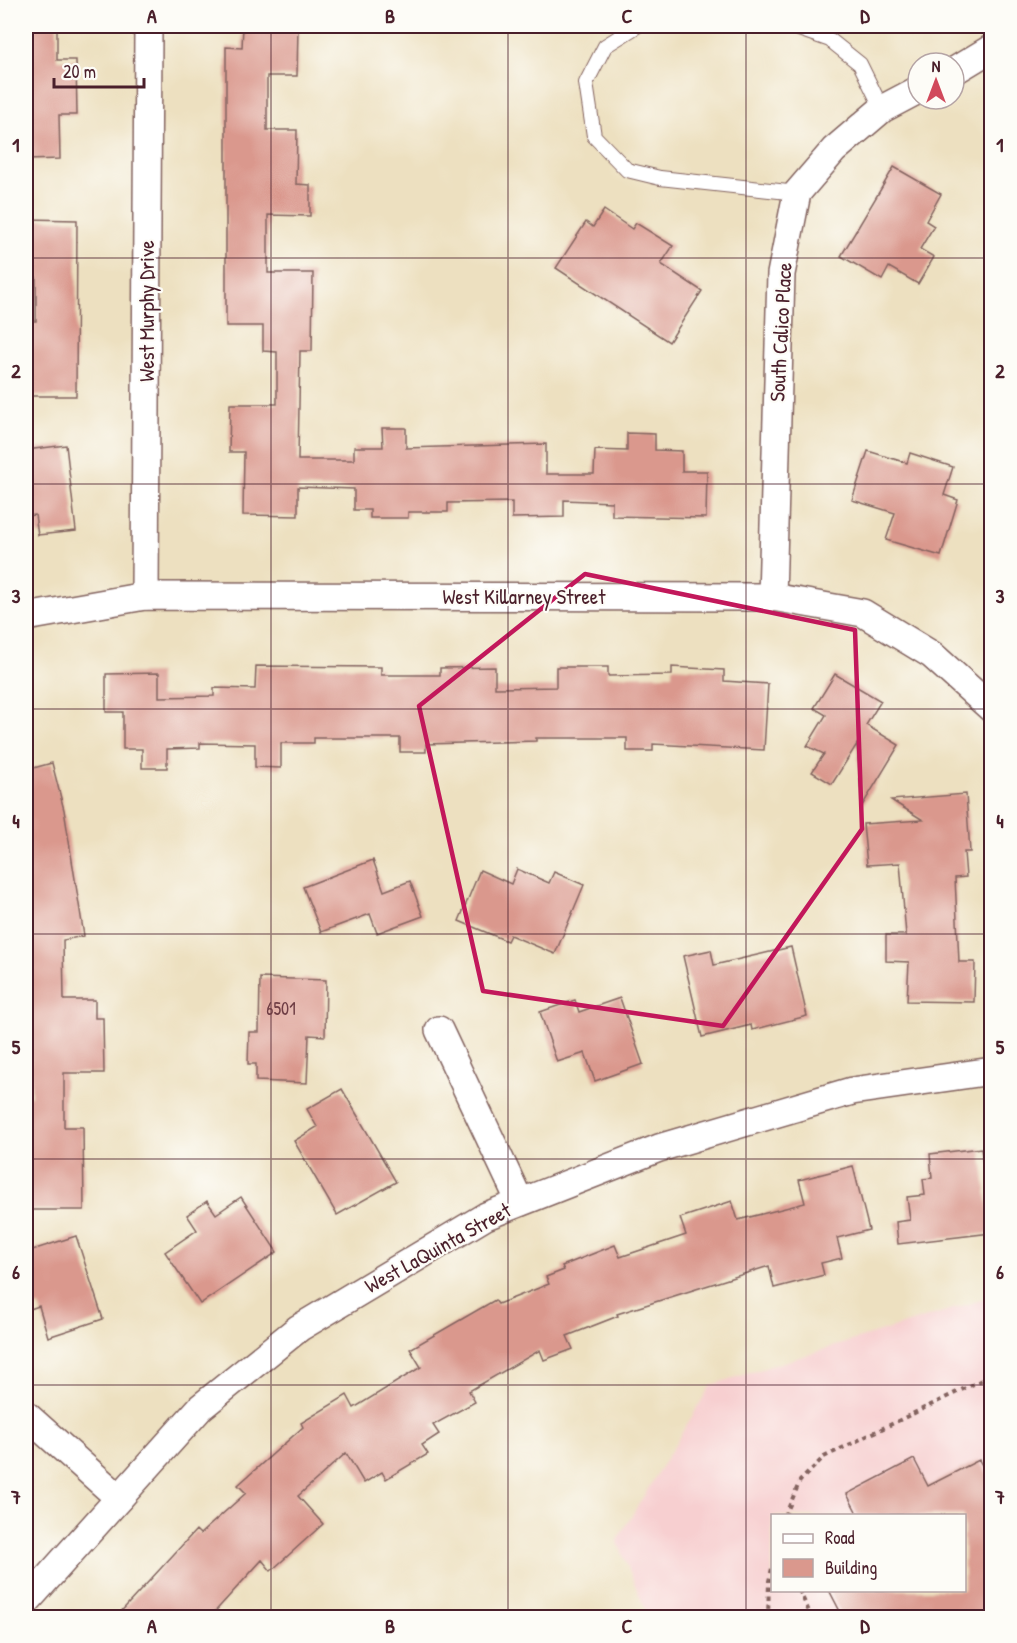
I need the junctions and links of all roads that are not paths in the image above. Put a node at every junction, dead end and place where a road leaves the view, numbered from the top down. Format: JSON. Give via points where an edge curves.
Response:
{"nodes":[{"id":1,"x":148,"y":26,"type":"edge"},
{"id":2,"x":637,"y":26,"type":"edge"},
{"id":3,"x":790,"y":26,"type":"edge"},
{"id":4,"x":992,"y":48,"type":"edge"},
{"id":5,"x":966,"y":64,"type":"edge"},
{"id":6,"x":906,"y":96,"type":"edge"},
{"id":7,"x":882,"y":109,"type":"junction"},
{"id":8,"x":797,"y":193,"type":"junction"},
{"id":9,"x":145,"y":596,"type":"junction"},
{"id":10,"x":772,"y":597,"type":"junction"},
{"id":11,"x":26,"y":617,"type":"edge"},
{"id":12,"x":992,"y":709,"type":"edge"},
{"id":13,"x":439,"y":1030,"type":"dead end"},
{"id":14,"x":992,"y":1071,"type":"edge"},
{"id":15,"x":520,"y":1202,"type":"junction"},
{"id":16,"x":26,"y":1415,"type":"edge"},
{"id":17,"x":119,"y":1498,"type":"junction"},
{"id":18,"x":26,"y":1602,"type":"edge"}],
"edges":[{"from":1,"to":9,"type":"street","name":"West Murphy Drive"},
{"from":2,"to":8,"type":"lane","via":[[605,46],[586,82],[594,136],[627,171]]},
{"from":3,"to":7,"type":"lane","via":[[830,40],[860,64]]},
{"from":4,"to":5,"type":"street"},
{"from":6,"to":7,"type":"street","name":"South Calico Place"},
{"from":7,"to":8,"type":"street","name":"South Calico Place","via":[[834,150]]},
{"from":8,"to":10,"type":"street","name":"South Calico Place","via":[[781,274]]},
{"from":9,"to":10,"type":"street","name":"West Killarney Street"},
{"from":9,"to":11,"type":"street","name":"West Killarney Street"},
{"from":10,"to":12,"type":"street","name":"West Killarney Street","via":[[863,613],[932,655]]},
{"from":13,"to":15,"type":"street"},
{"from":14,"to":15,"type":"street","name":"West LaQuinta Street","via":[[852,1091],[659,1148]]},
{"from":15,"to":17,"type":"street","name":"West LaQuinta Street","via":[[486,1216],[299,1328],[201,1407]]},
{"from":16,"to":17,"type":"street"},
{"from":17,"to":18,"type":"street","name":"West LaQuinta Street"}]}
